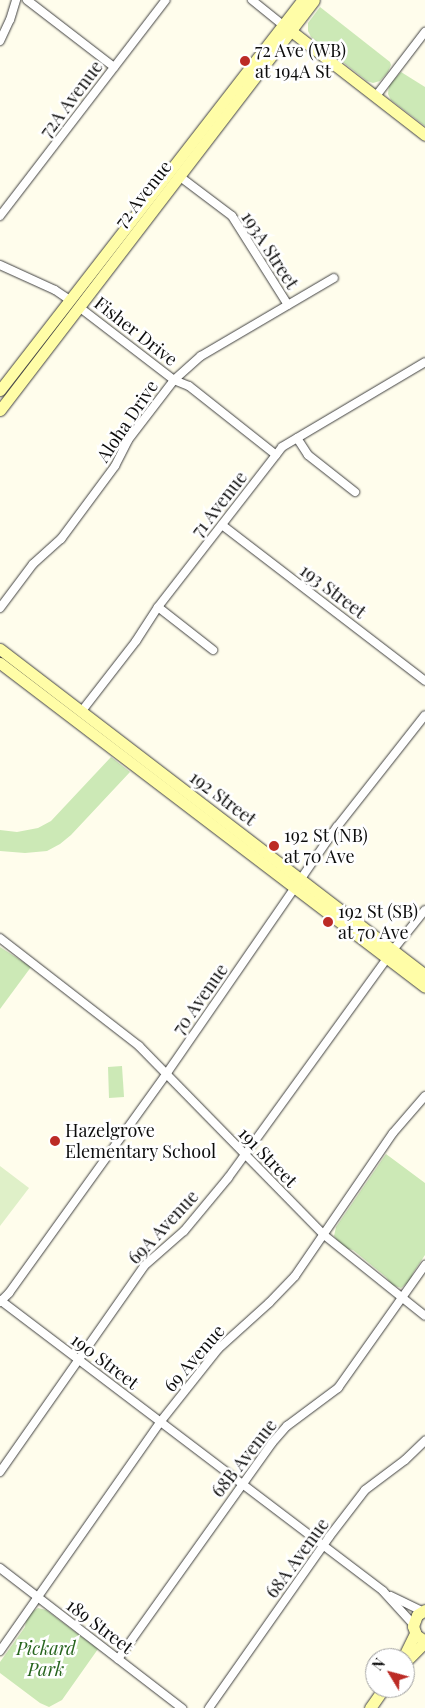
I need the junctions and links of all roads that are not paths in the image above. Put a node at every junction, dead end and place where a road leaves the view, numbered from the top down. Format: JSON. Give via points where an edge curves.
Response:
{"nodes":[{"id":1,"x":16,"y":0,"type":"edge"},
{"id":2,"x":27,"y":0,"type":"edge"},
{"id":3,"x":166,"y":0,"type":"edge"},
{"id":4,"x":252,"y":0,"type":"edge"},
{"id":5,"x":302,"y":0,"type":"edge"},
{"id":6,"x":314,"y":0,"type":"edge"},
{"id":7,"x":287,"y":28,"type":"junction"},
{"id":8,"x":425,"y":32,"type":"edge"},
{"id":9,"x":0,"y":41,"type":"edge"},
{"id":10,"x":114,"y":66,"type":"junction"},
{"id":11,"x":376,"y":96,"type":"junction"},
{"id":12,"x":425,"y":134,"type":"edge"},
{"id":13,"x":179,"y":176,"type":"junction"},
{"id":14,"x":0,"y":216,"type":"edge"},
{"id":15,"x":0,"y":265,"type":"edge"},
{"id":16,"x":334,"y":278,"type":"dead end"},
{"id":17,"x":75,"y":303,"type":"junction"},
{"id":18,"x":288,"y":305,"type":"junction"},
{"id":19,"x":425,"y":362,"type":"edge"},
{"id":20,"x":174,"y":380,"type":"junction"},
{"id":21,"x":0,"y":390,"type":"edge"},
{"id":22,"x":0,"y":410,"type":"edge"},
{"id":23,"x":297,"y":438,"type":"junction"},
{"id":24,"x":276,"y":455,"type":"junction"},
{"id":25,"x":355,"y":492,"type":"dead end"},
{"id":26,"x":222,"y":525,"type":"junction"},
{"id":27,"x":158,"y":607,"type":"junction"},
{"id":28,"x":0,"y":608,"type":"edge"},
{"id":29,"x":0,"y":649,"type":"edge"},
{"id":30,"x":213,"y":650,"type":"dead end"},
{"id":31,"x":0,"y":663,"type":"edge"},
{"id":32,"x":425,"y":680,"type":"edge"},
{"id":33,"x":81,"y":712,"type":"junction"},
{"id":34,"x":425,"y":715,"type":"edge"},
{"id":35,"x":299,"y":884,"type":"junction"},
{"id":36,"x":425,"y":910,"type":"edge"},
{"id":37,"x":0,"y":938,"type":"edge"},
{"id":38,"x":390,"y":954,"type":"junction"},
{"id":39,"x":402,"y":969,"type":"junction"},
{"id":40,"x":425,"y":975,"type":"edge"},
{"id":41,"x":425,"y":981,"type":"edge"},
{"id":42,"x":425,"y":987,"type":"edge"},
{"id":43,"x":166,"y":1073,"type":"junction"},
{"id":44,"x":425,"y":1096,"type":"edge"},
{"id":45,"x":245,"y":1156,"type":"junction"},
{"id":46,"x":324,"y":1235,"type":"junction"},
{"id":47,"x":425,"y":1265,"type":"edge"},
{"id":48,"x":402,"y":1299,"type":"junction"},
{"id":49,"x":0,"y":1301,"type":"edge"},
{"id":50,"x":425,"y":1316,"type":"edge"},
{"id":51,"x":79,"y":1360,"type":"junction"},
{"id":52,"x":160,"y":1421,"type":"junction"},
{"id":53,"x":425,"y":1441,"type":"edge"},
{"id":54,"x":0,"y":1472,"type":"edge"},
{"id":55,"x":241,"y":1484,"type":"junction"},
{"id":56,"x":323,"y":1546,"type":"junction"},
{"id":57,"x":0,"y":1568,"type":"edge"},
{"id":58,"x":383,"y":1592,"type":"junction"},
{"id":59,"x":37,"y":1597,"type":"junction"},
{"id":60,"x":423,"y":1611,"type":"edge"},
{"id":61,"x":414,"y":1629,"type":"junction"},
{"id":62,"x":425,"y":1641,"type":"edge"},
{"id":63,"x":407,"y":1648,"type":"edge"},
{"id":64,"x":0,"y":1651,"type":"edge"},
{"id":65,"x":415,"y":1652,"type":"edge"},
{"id":66,"x":118,"y":1659,"type":"junction"},
{"id":67,"x":182,"y":1708,"type":"edge"},
{"id":68,"x":208,"y":1708,"type":"edge"}],
"edges":[{"from":1,"to":9,"type":"street"},
{"from":2,"to":10,"type":"street"},
{"from":3,"to":10,"type":"street","name":"72A Avenue"},
{"from":4,"to":7,"type":"street"},
{"from":5,"to":7,"type":"main road","name":"72 Avenue"},
{"from":6,"to":7,"type":"main road","name":"72 Avenue"},
{"from":7,"to":11,"type":"main road"},
{"from":7,"to":13,"type":"main road","name":"72 Avenue"},
{"from":7,"to":17,"type":"main road","name":"72 Avenue","via":[[132,219],[124,239]]},
{"from":8,"to":11,"type":"street"},
{"from":10,"to":14,"type":"street","name":"72A Avenue"},
{"from":11,"to":12,"type":"main road"},
{"from":13,"to":17,"type":"main road","name":"72 Avenue"},
{"from":13,"to":18,"type":"street","name":"193A Street","via":[[232,216]]},
{"from":15,"to":17,"type":"street","via":[[55,290]]},
{"from":16,"to":18,"type":"street","name":"Aloha Drive"},
{"from":17,"to":20,"type":"street","name":"Fisher Drive"},
{"from":17,"to":21,"type":"main road","name":"72 Avenue"},
{"from":17,"to":22,"type":"main road","name":"72 Avenue"},
{"from":18,"to":20,"type":"street","name":"Aloha Drive","via":[[201,356]]},
{"from":19,"to":23,"type":"street","name":"71 Avenue"},
{"from":20,"to":24,"type":"street","name":"Fisher Drive","via":[[189,386]]},
{"from":20,"to":28,"type":"street","name":"Aloha Drive","via":[[128,440],[116,466],[61,538],[33,564]]},
{"from":23,"to":24,"type":"street","name":"71 Avenue"},
{"from":23,"to":25,"type":"street","via":[[308,455]]},
{"from":24,"to":26,"type":"street","name":"71 Avenue"},
{"from":26,"to":27,"type":"street","name":"71 Avenue"},
{"from":26,"to":32,"type":"street","name":"193 Street"},
{"from":27,"to":30,"type":"street"},
{"from":27,"to":33,"type":"street","name":"71 Avenue"},
{"from":29,"to":33,"type":"main road","name":"192 Street"},
{"from":31,"to":35,"type":"main road","name":"192 Street"},
{"from":33,"to":35,"type":"main road","name":"192 Street"},
{"from":34,"to":35,"type":"street","name":"70 Avenue","via":[[337,827]]},
{"from":35,"to":38,"type":"main road","name":"192 Street"},
{"from":35,"to":43,"type":"street","name":"70 Avenue"},
{"from":36,"to":38,"type":"street","name":"69A Avenue"},
{"from":37,"to":43,"type":"street","name":"191 Street","via":[[125,1034]]},
{"from":38,"to":39,"type":"main road","name":"192 Street"},
{"from":38,"to":40,"type":"main road","name":"192 Street"},
{"from":38,"to":45,"type":"street","name":"69A Avenue"},
{"from":39,"to":41,"type":"main road"},
{"from":39,"to":42,"type":"main road","name":"192 Street"},
{"from":43,"to":45,"type":"street","name":"191 Street"},
{"from":43,"to":49,"type":"street","name":"70 Avenue"},
{"from":44,"to":46,"type":"street","name":"69 Avenue","via":[[393,1133]]},
{"from":45,"to":46,"type":"street","name":"191 Street"},
{"from":45,"to":51,"type":"street","name":"69A Avenue","via":[[184,1231],[144,1266]]},
{"from":46,"to":48,"type":"street","name":"191 Street"},
{"from":46,"to":52,"type":"street","name":"69 Avenue","via":[[295,1276],[218,1349]]},
{"from":47,"to":48,"type":"street","name":"68B Avenue"},
{"from":48,"to":50,"type":"street","name":"191 Street"},
{"from":48,"to":55,"type":"street","name":"68B Avenue","via":[[338,1388],[287,1426]]},
{"from":49,"to":51,"type":"street","name":"190 Street"},
{"from":51,"to":52,"type":"street","name":"190 Street"},
{"from":51,"to":54,"type":"street","name":"69A Avenue"},
{"from":52,"to":55,"type":"street","name":"190 Street"},
{"from":52,"to":59,"type":"street","name":"69 Avenue"},
{"from":53,"to":56,"type":"street","name":"68A Avenue","via":[[365,1490]]},
{"from":55,"to":56,"type":"street","name":"190 Street"},
{"from":55,"to":66,"type":"street","name":"68B Avenue"},
{"from":56,"to":58,"type":"street","name":"190 Street"},
{"from":56,"to":68,"type":"street","name":"68A Avenue"},
{"from":57,"to":59,"type":"street","name":"189 Street"},
{"from":58,"to":60,"type":"street","name":"190 Street"},
{"from":58,"to":61,"type":"street","name":"190 Street"},
{"from":59,"to":64,"type":"street","name":"69 Avenue"},
{"from":59,"to":66,"type":"street","name":"189 Street"},
{"from":60,"to":61,"type":"main road","via":[[416,1616]]},
{"from":61,"to":62,"type":"main road"},
{"from":61,"to":63,"type":"main road"},
{"from":62,"to":65,"type":"main road"},
{"from":66,"to":67,"type":"street","name":"189 Street"}]}
